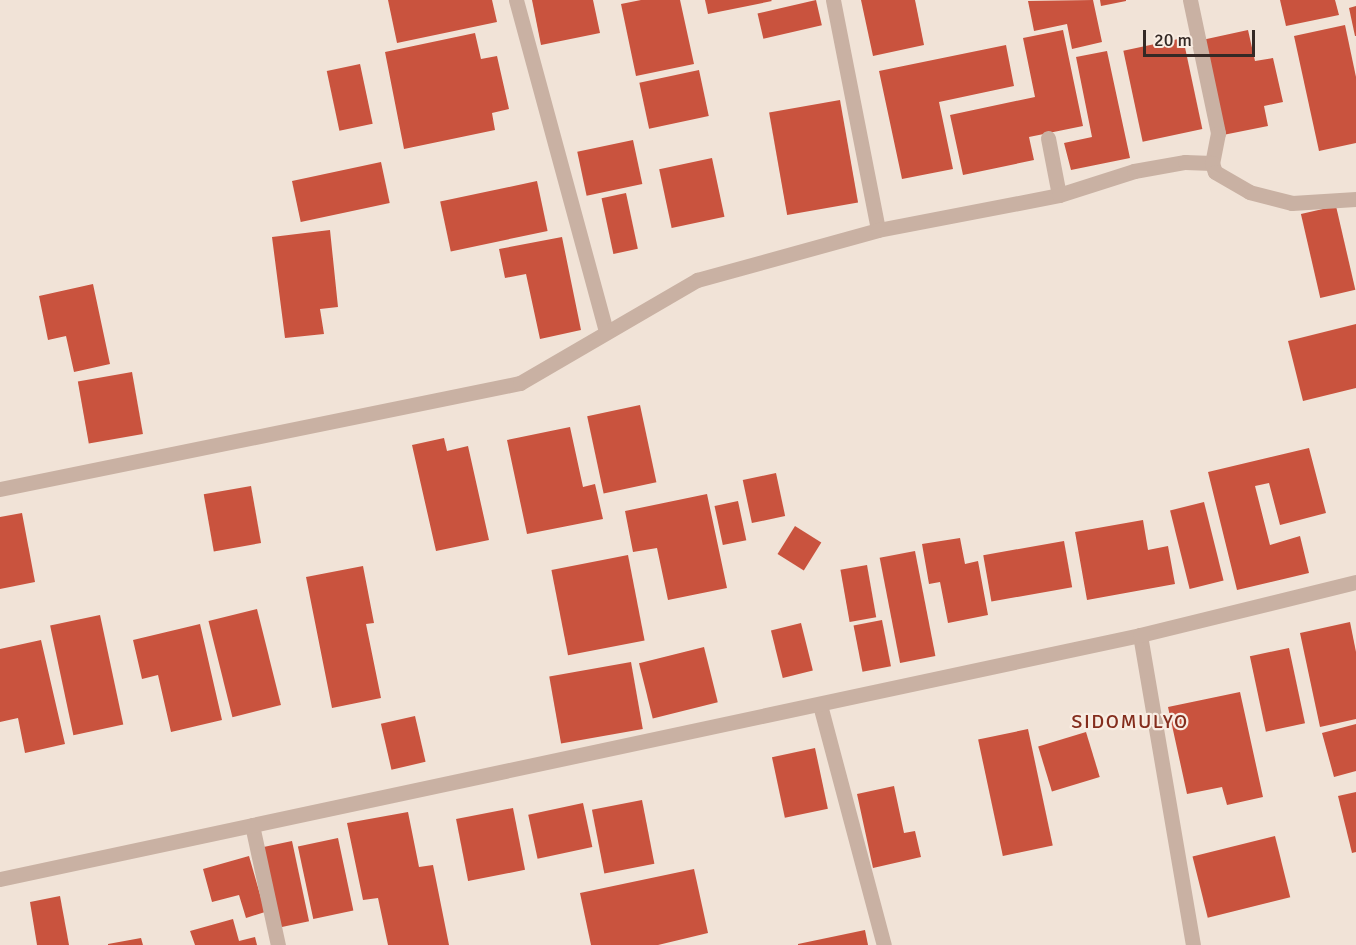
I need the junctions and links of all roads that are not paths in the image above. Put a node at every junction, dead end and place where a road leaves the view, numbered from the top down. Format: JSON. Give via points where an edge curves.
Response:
{"nodes":[{"id":1,"x":516,"y":0,"type":"edge"},
{"id":2,"x":833,"y":0,"type":"edge"},
{"id":3,"x":1190,"y":0,"type":"edge"},
{"id":4,"x":1048,"y":138,"type":"dead end"},
{"id":5,"x":1212,"y":163,"type":"junction"},
{"id":6,"x":1059,"y":195,"type":"junction"},
{"id":7,"x":1356,"y":199,"type":"edge"},
{"id":8,"x":878,"y":230,"type":"junction"},
{"id":9,"x":606,"y":332,"type":"junction"},
{"id":10,"x":0,"y":489,"type":"edge"},
{"id":11,"x":1356,"y":582,"type":"edge"},
{"id":12,"x":1140,"y":635,"type":"junction"},
{"id":13,"x":820,"y":705,"type":"junction"},
{"id":14,"x":252,"y":825,"type":"junction"},
{"id":15,"x":0,"y":879,"type":"edge"},
{"id":16,"x":278,"y":945,"type":"edge"},
{"id":17,"x":884,"y":945,"type":"edge"},
{"id":18,"x":1193,"y":945,"type":"edge"}],
"edges":[{"from":1,"to":9,"type":"street"},
{"from":2,"to":8,"type":"street"},
{"from":3,"to":5,"type":"street","via":[[1218,133]]},
{"from":4,"to":6,"type":"street"},
{"from":5,"to":6,"type":"street","via":[[1185,162],[1134,171]]},
{"from":5,"to":7,"type":"street","via":[[1215,172],[1249,192],[1292,203]]},
{"from":6,"to":8,"type":"street"},
{"from":8,"to":9,"type":"street","via":[[697,280]]},
{"from":9,"to":10,"type":"street","via":[[520,383]]},
{"from":11,"to":12,"type":"street"},
{"from":12,"to":13,"type":"street"},
{"from":12,"to":18,"type":"street"},
{"from":13,"to":14,"type":"street"},
{"from":13,"to":17,"type":"street"},
{"from":14,"to":15,"type":"street"},
{"from":14,"to":16,"type":"street"}]}
